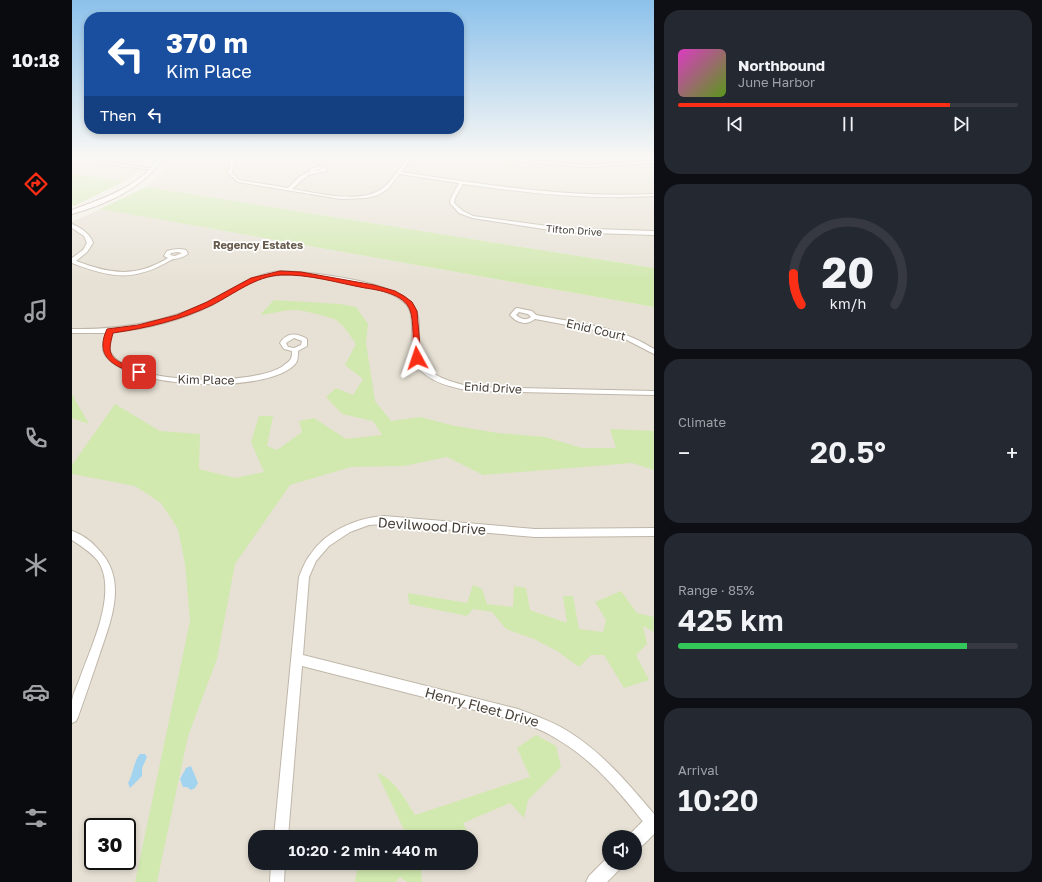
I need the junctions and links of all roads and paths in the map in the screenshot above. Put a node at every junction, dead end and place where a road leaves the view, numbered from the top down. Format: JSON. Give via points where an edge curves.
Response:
{"nodes":[{"id":1,"x":99,"y":200,"type":"edge"},
{"id":2,"x":453,"y":200,"type":"edge"},
{"id":3,"x":72,"y":212,"type":"edge"},
{"id":4,"x":72,"y":226,"type":"edge"},
{"id":5,"x":654,"y":233,"type":"edge"},
{"id":6,"x":171,"y":258,"type":"dead end"},
{"id":7,"x":72,"y":261,"type":"edge"},
{"id":8,"x":534,"y":317,"type":"dead end"},
{"id":9,"x":72,"y":331,"type":"edge"},
{"id":10,"x":110,"y":331,"type":"junction"},
{"id":11,"x":295,"y":350,"type":"dead end"},
{"id":12,"x":654,"y":352,"type":"edge"},
{"id":13,"x":654,"y":393,"type":"edge"},
{"id":14,"x":654,"y":532,"type":"edge"},
{"id":15,"x":72,"y":535,"type":"edge"},
{"id":16,"x":297,"y":659,"type":"junction"},
{"id":17,"x":72,"y":717,"type":"edge"},
{"id":18,"x":654,"y":823,"type":"edge"},
{"id":19,"x":282,"y":830,"type":"edge"},
{"id":20,"x":642,"y":834,"type":"edge"},
{"id":21,"x":278,"y":870,"type":"edge"},
{"id":22,"x":607,"y":870,"type":"edge"},
{"id":23,"x":277,"y":882,"type":"edge"},
{"id":24,"x":595,"y":882,"type":"edge"}],
"edges":[{"from":1,"to":3,"type":"street"},
{"from":2,"to":5,"type":"street","name":"Tifton Drive","via":[[452,203],[461,212],[472,217],[563,230]]},
{"from":4,"to":7,"type":"street","via":[[90,238],[87,249]]},
{"from":6,"to":7,"type":"street","via":[[153,268],[121,274],[104,272]]},
{"from":8,"to":12,"type":"street","name":"Enid Court","via":[[624,336]]},
{"from":9,"to":10,"type":"street","name":"Enid Drive"},
{"from":10,"to":11,"type":"street","name":"Kim Place","via":[[106,349],[116,364],[139,372],[186,382],[253,380],[277,374],[295,358]]},
{"from":10,"to":13,"type":"street","name":"Enid Drive","via":[[139,327],[179,316],[210,304],[262,277],[280,273],[301,274],[383,289],[402,298],[414,311],[416,353],[420,363],[429,373],[448,383],[473,389]]},
{"from":14,"to":16,"type":"street","name":"Devilwood Drive","via":[[521,532],[384,520],[357,524],[326,543],[308,567],[304,577]]},
{"from":15,"to":17,"type":"street","via":[[94,548],[102,558],[111,584],[108,610]]},
{"from":16,"to":18,"type":"street","name":"Henry Fleet Drive","via":[[518,715],[549,726],[577,744],[610,772]]},
{"from":16,"to":19,"type":"street","name":"Devilwood Drive"},
{"from":18,"to":20,"type":"street"},
{"from":21,"to":23,"type":"street"},
{"from":22,"to":24,"type":"street"}]}
